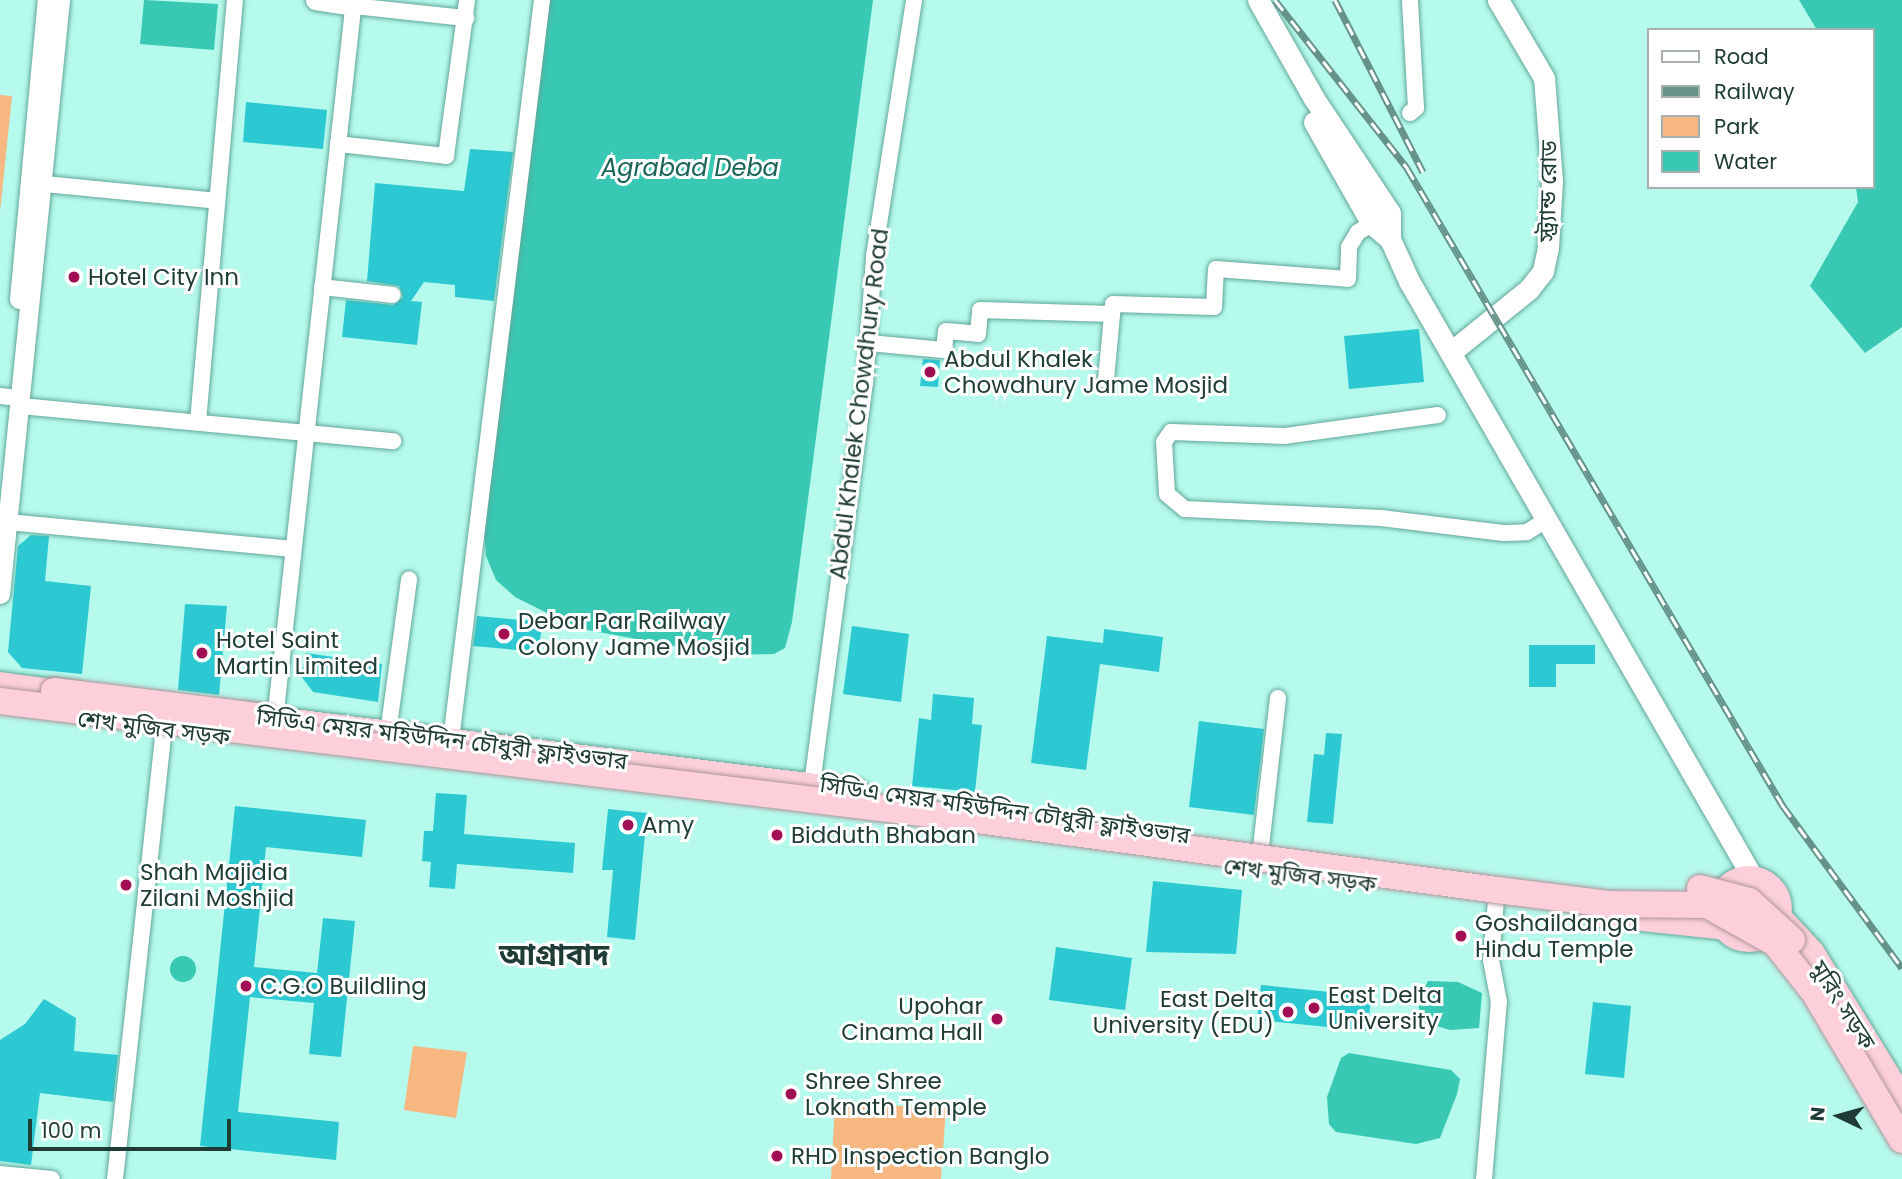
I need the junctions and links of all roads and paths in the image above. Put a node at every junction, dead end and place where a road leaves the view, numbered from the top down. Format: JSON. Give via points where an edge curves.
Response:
{"nodes":[{"id":1,"x":47,"y":0,"type":"edge"},
{"id":2,"x":61,"y":0,"type":"edge"},
{"id":3,"x":235,"y":0,"type":"edge"},
{"id":4,"x":315,"y":0,"type":"edge"},
{"id":5,"x":467,"y":0,"type":"edge"},
{"id":6,"x":542,"y":0,"type":"edge"},
{"id":7,"x":914,"y":0,"type":"edge"},
{"id":8,"x":1243,"y":0,"type":"edge"},
{"id":9,"x":1258,"y":0,"type":"edge"},
{"id":10,"x":1410,"y":0,"type":"edge"},
{"id":11,"x":1498,"y":0,"type":"edge"},
{"id":12,"x":354,"y":3,"type":"edge"},
{"id":13,"x":466,"y":18,"type":"junction"},
{"id":14,"x":1410,"y":113,"type":"dead end"},
{"id":15,"x":338,"y":144,"type":"junction"},
{"id":16,"x":45,"y":184,"type":"junction"},
{"id":17,"x":217,"y":201,"type":"junction"},
{"id":18,"x":1381,"y":219,"type":"junction"},
{"id":19,"x":322,"y":287,"type":"junction"},
{"id":20,"x":393,"y":295,"type":"dead end"},
{"id":21,"x":1112,"y":314,"type":"junction"},
{"id":22,"x":869,"y":342,"type":"junction"},
{"id":23,"x":1451,"y":352,"type":"junction"},
{"id":24,"x":1106,"y":380,"type":"dead end"},
{"id":25,"x":10,"y":400,"type":"edge"},
{"id":26,"x":1438,"y":415,"type":"dead end"},
{"id":27,"x":198,"y":422,"type":"junction"},
{"id":28,"x":305,"y":432,"type":"junction"},
{"id":29,"x":393,"y":441,"type":"dead end"},
{"id":30,"x":0,"y":484,"type":"edge"},
{"id":31,"x":1548,"y":519,"type":"junction"},
{"id":32,"x":8,"y":522,"type":"junction"},
{"id":33,"x":293,"y":549,"type":"junction"},
{"id":34,"x":409,"y":579,"type":"dead end"},
{"id":35,"x":0,"y":594,"type":"edge"},
{"id":36,"x":0,"y":685,"type":"edge"},
{"id":37,"x":1278,"y":698,"type":"dead end"},
{"id":38,"x":0,"y":705,"type":"edge"},
{"id":39,"x":275,"y":720,"type":"junction"},
{"id":40,"x":164,"y":730,"type":"junction"},
{"id":41,"x":388,"y":733,"type":"junction"},
{"id":42,"x":451,"y":740,"type":"junction"},
{"id":43,"x":811,"y":797,"type":"junction"},
{"id":44,"x":1261,"y":847,"type":"junction"},
{"id":45,"x":1754,"y":880,"type":"junction"},
{"id":46,"x":1724,"y":894,"type":"junction"},
{"id":47,"x":1496,"y":901,"type":"junction"},
{"id":48,"x":1777,"y":916,"type":"junction"},
{"id":49,"x":1725,"y":927,"type":"junction"},
{"id":50,"x":1902,"y":1100,"type":"edge"},
{"id":51,"x":1902,"y":1112,"type":"edge"},
{"id":52,"x":1902,"y":1140,"type":"edge"},
{"id":53,"x":0,"y":1174,"type":"edge"},
{"id":54,"x":52,"y":1179,"type":"edge"},
{"id":55,"x":115,"y":1179,"type":"edge"},
{"id":56,"x":1484,"y":1179,"type":"edge"}],
"edges":[{"from":1,"to":25,"type":"street"},
{"from":2,"to":16,"type":"street"},
{"from":3,"to":17,"type":"street"},
{"from":4,"to":12,"type":"street"},
{"from":5,"to":13,"type":"street"},
{"from":6,"to":42,"type":"street"},
{"from":7,"to":22,"type":"street","name":"Abdul Khalek Chowdhury Road","via":[[874,256]]},
{"from":8,"to":18,"type":"main road"},
{"from":9,"to":18,"type":"main road"},
{"from":10,"to":14,"type":"street","via":[[1416,108]]},
{"from":11,"to":23,"type":"main road","name":"স্ট্র্যান্ড রোড","via":[[1544,78],[1552,181],[1548,248],[1544,271],[1529,289]]},
{"from":12,"to":13,"type":"street"},
{"from":12,"to":15,"type":"street"},
{"from":13,"to":15,"type":"street","via":[[446,156]]},
{"from":15,"to":19,"type":"street"},
{"from":16,"to":17,"type":"street"},
{"from":16,"to":25,"type":"street"},
{"from":17,"to":27,"type":"street"},
{"from":18,"to":21,"type":"street","via":[[1358,232],[1349,247],[1348,279],[1216,269],[1214,307],[1113,304]]},
{"from":18,"to":23,"type":"main road"},
{"from":19,"to":20,"type":"street"},
{"from":19,"to":28,"type":"street"},
{"from":21,"to":22,"type":"street","via":[[980,310],[978,334],[946,331],[944,350]]},
{"from":21,"to":24,"type":"street"},
{"from":22,"to":43,"type":"street","name":"Abdul Khalek Chowdhury Road"},
{"from":23,"to":31,"type":"main road"},
{"from":25,"to":27,"type":"street"},
{"from":25,"to":30,"type":"street"},
{"from":25,"to":32,"type":"street"},
{"from":26,"to":31,"type":"street","via":[[1285,436],[1176,431],[1164,442],[1167,494],[1185,509],[1381,518],[1503,533],[1527,532]]},
{"from":27,"to":28,"type":"street"},
{"from":28,"to":29,"type":"street"},
{"from":28,"to":33,"type":"street"},
{"from":31,"to":45,"type":"main road"},
{"from":32,"to":33,"type":"street"},
{"from":32,"to":35,"type":"street"},
{"from":33,"to":39,"type":"street"},
{"from":34,"to":41,"type":"street"},
{"from":36,"to":38,"type":"highway"},
{"from":36,"to":39,"type":"highway","name":"শেখ মুজিব সড়ক"},
{"from":36,"to":51,"type":"highway","name":"সিডিএ মেয়র মহিউদ্দিন চৌধুরী ফ্লাইওভার","bridge":true,"via":[[876,792],[1540,882],[1699,888],[1749,901],[1805,954]]},
{"from":37,"to":44,"type":"street"},
{"from":38,"to":40,"type":"highway","name":"শেখ মুজিব সড়ক"},
{"from":38,"to":52,"type":"highway","bridge":true,"via":[[955,817],[1611,904],[1707,905],[1775,943],[1814,992]]},
{"from":39,"to":41,"type":"highway","name":"শেখ মুজিব সড়ক"},
{"from":40,"to":43,"type":"highway","name":"শেখ মুজিব সড়ক"},
{"from":40,"to":55,"type":"street"},
{"from":41,"to":42,"type":"highway","name":"শেখ মুজিব সড়ক"},
{"from":42,"to":43,"type":"highway","name":"শেখ মুজিব সড়ক"},
{"from":43,"to":44,"type":"highway","name":"শেখ মুজিব সড়ক"},
{"from":43,"to":47,"type":"highway","name":"শেখ মুজিব সড়ক"},
{"from":44,"to":46,"type":"highway","name":"শেখ মুজিব সড়ক","via":[[1611,893]]},
{"from":45,"to":46,"type":"highway","via":[[1737,882]]},
{"from":45,"to":48,"type":"highway","via":[[1775,895]]},
{"from":46,"to":49,"type":"highway","via":[[1719,911]]},
{"from":47,"to":49,"type":"highway","name":"শেখ মুজিব সড়ক"},
{"from":47,"to":56,"type":"street","via":[[1491,960],[1499,1002]]},
{"from":48,"to":49,"type":"highway","via":[[1757,938],[1739,937]]},
{"from":48,"to":50,"type":"highway","name":"মুরিং সড়ক","via":[[1811,952]]},
{"from":53,"to":54,"type":"street"}]}
